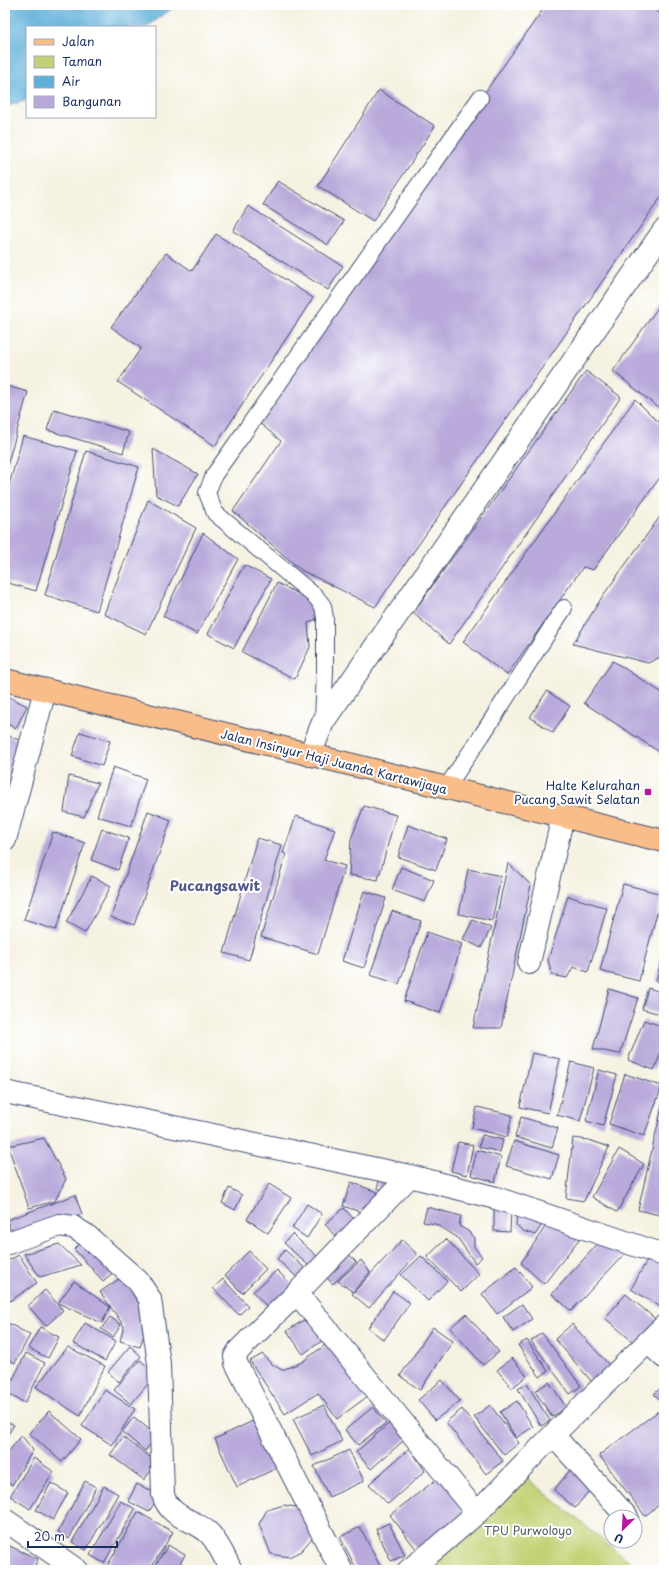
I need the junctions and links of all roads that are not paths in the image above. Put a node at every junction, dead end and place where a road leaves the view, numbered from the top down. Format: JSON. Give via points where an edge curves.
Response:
{"nodes":[{"id":1,"x":480,"y":98,"type":"dead end"},
{"id":2,"x":664,"y":230,"type":"edge"},
{"id":3,"x":564,"y":608,"type":"dead end"},
{"id":4,"x":5,"y":680,"type":"edge"},
{"id":5,"x":45,"y":690,"type":"junction"},
{"id":6,"x":323,"y":722,"type":"junction"},
{"id":7,"x":310,"y":755,"type":"junction"},
{"id":8,"x":446,"y":788,"type":"junction"},
{"id":9,"x":563,"y":816,"type":"junction"},
{"id":10,"x":5,"y":840,"type":"edge"},
{"id":11,"x":664,"y":840,"type":"edge"},
{"id":12,"x":529,"y":963,"type":"dead end"},
{"id":13,"x":5,"y":1092,"type":"edge"},
{"id":14,"x":410,"y":1176,"type":"junction"},
{"id":15,"x":5,"y":1244,"type":"edge"},
{"id":16,"x":664,"y":1255,"type":"edge"},
{"id":17,"x":297,"y":1293,"type":"junction"},
{"id":18,"x":664,"y":1326,"type":"edge"},
{"id":19,"x":648,"y":1342,"type":"junction"},
{"id":20,"x":664,"y":1357,"type":"edge"},
{"id":21,"x":553,"y":1435,"type":"junction"},
{"id":22,"x":620,"y":1509,"type":"edge"},
{"id":23,"x":477,"y":1513,"type":"junction"},
{"id":24,"x":5,"y":1520,"type":"edge"},
{"id":25,"x":77,"y":1570,"type":"edge"},
{"id":26,"x":231,"y":1570,"type":"edge"},
{"id":27,"x":341,"y":1570,"type":"edge"},
{"id":28,"x":409,"y":1570,"type":"edge"}],
"edges":[{"from":1,"to":6,"type":"lane","via":[[214,475],[207,493],[215,513],[316,597],[323,606]]},
{"from":2,"to":6,"type":"street"},
{"from":3,"to":8,"type":"lane"},
{"from":4,"to":5,"type":"main road","name":"Jalan Insinyur Haji Juanda Kartawijaya"},
{"from":5,"to":7,"type":"main road","name":"Jalan Insinyur Haji Juanda Kartawijaya"},
{"from":5,"to":10,"type":"street"},
{"from":6,"to":7,"type":"street"},
{"from":7,"to":8,"type":"main road","name":"Jalan Insinyur Haji Juanda Kartawijaya"},
{"from":8,"to":9,"type":"main road","name":"Jalan Insinyur Haji Juanda Kartawijaya"},
{"from":9,"to":11,"type":"main road","name":"Jalan Insinyur Haji Juanda Kartawijaya"},
{"from":9,"to":12,"type":"street"},
{"from":13,"to":14,"type":"street"},
{"from":14,"to":16,"type":"street","via":[[496,1198]]},
{"from":14,"to":17,"type":"street"},
{"from":15,"to":26,"type":"street","via":[[59,1225],[72,1227],[86,1235],[138,1282],[150,1299],[159,1364],[163,1495],[166,1504],[174,1513],[200,1526],[210,1535]]},
{"from":17,"to":23,"type":"street"},
{"from":17,"to":27,"type":"street","via":[[238,1350],[235,1357]]},
{"from":18,"to":19,"type":"street"},
{"from":19,"to":20,"type":"street"},
{"from":19,"to":21,"type":"street"},
{"from":21,"to":22,"type":"street"},
{"from":21,"to":23,"type":"street"},
{"from":23,"to":28,"type":"street"},
{"from":24,"to":25,"type":"street"}]}
